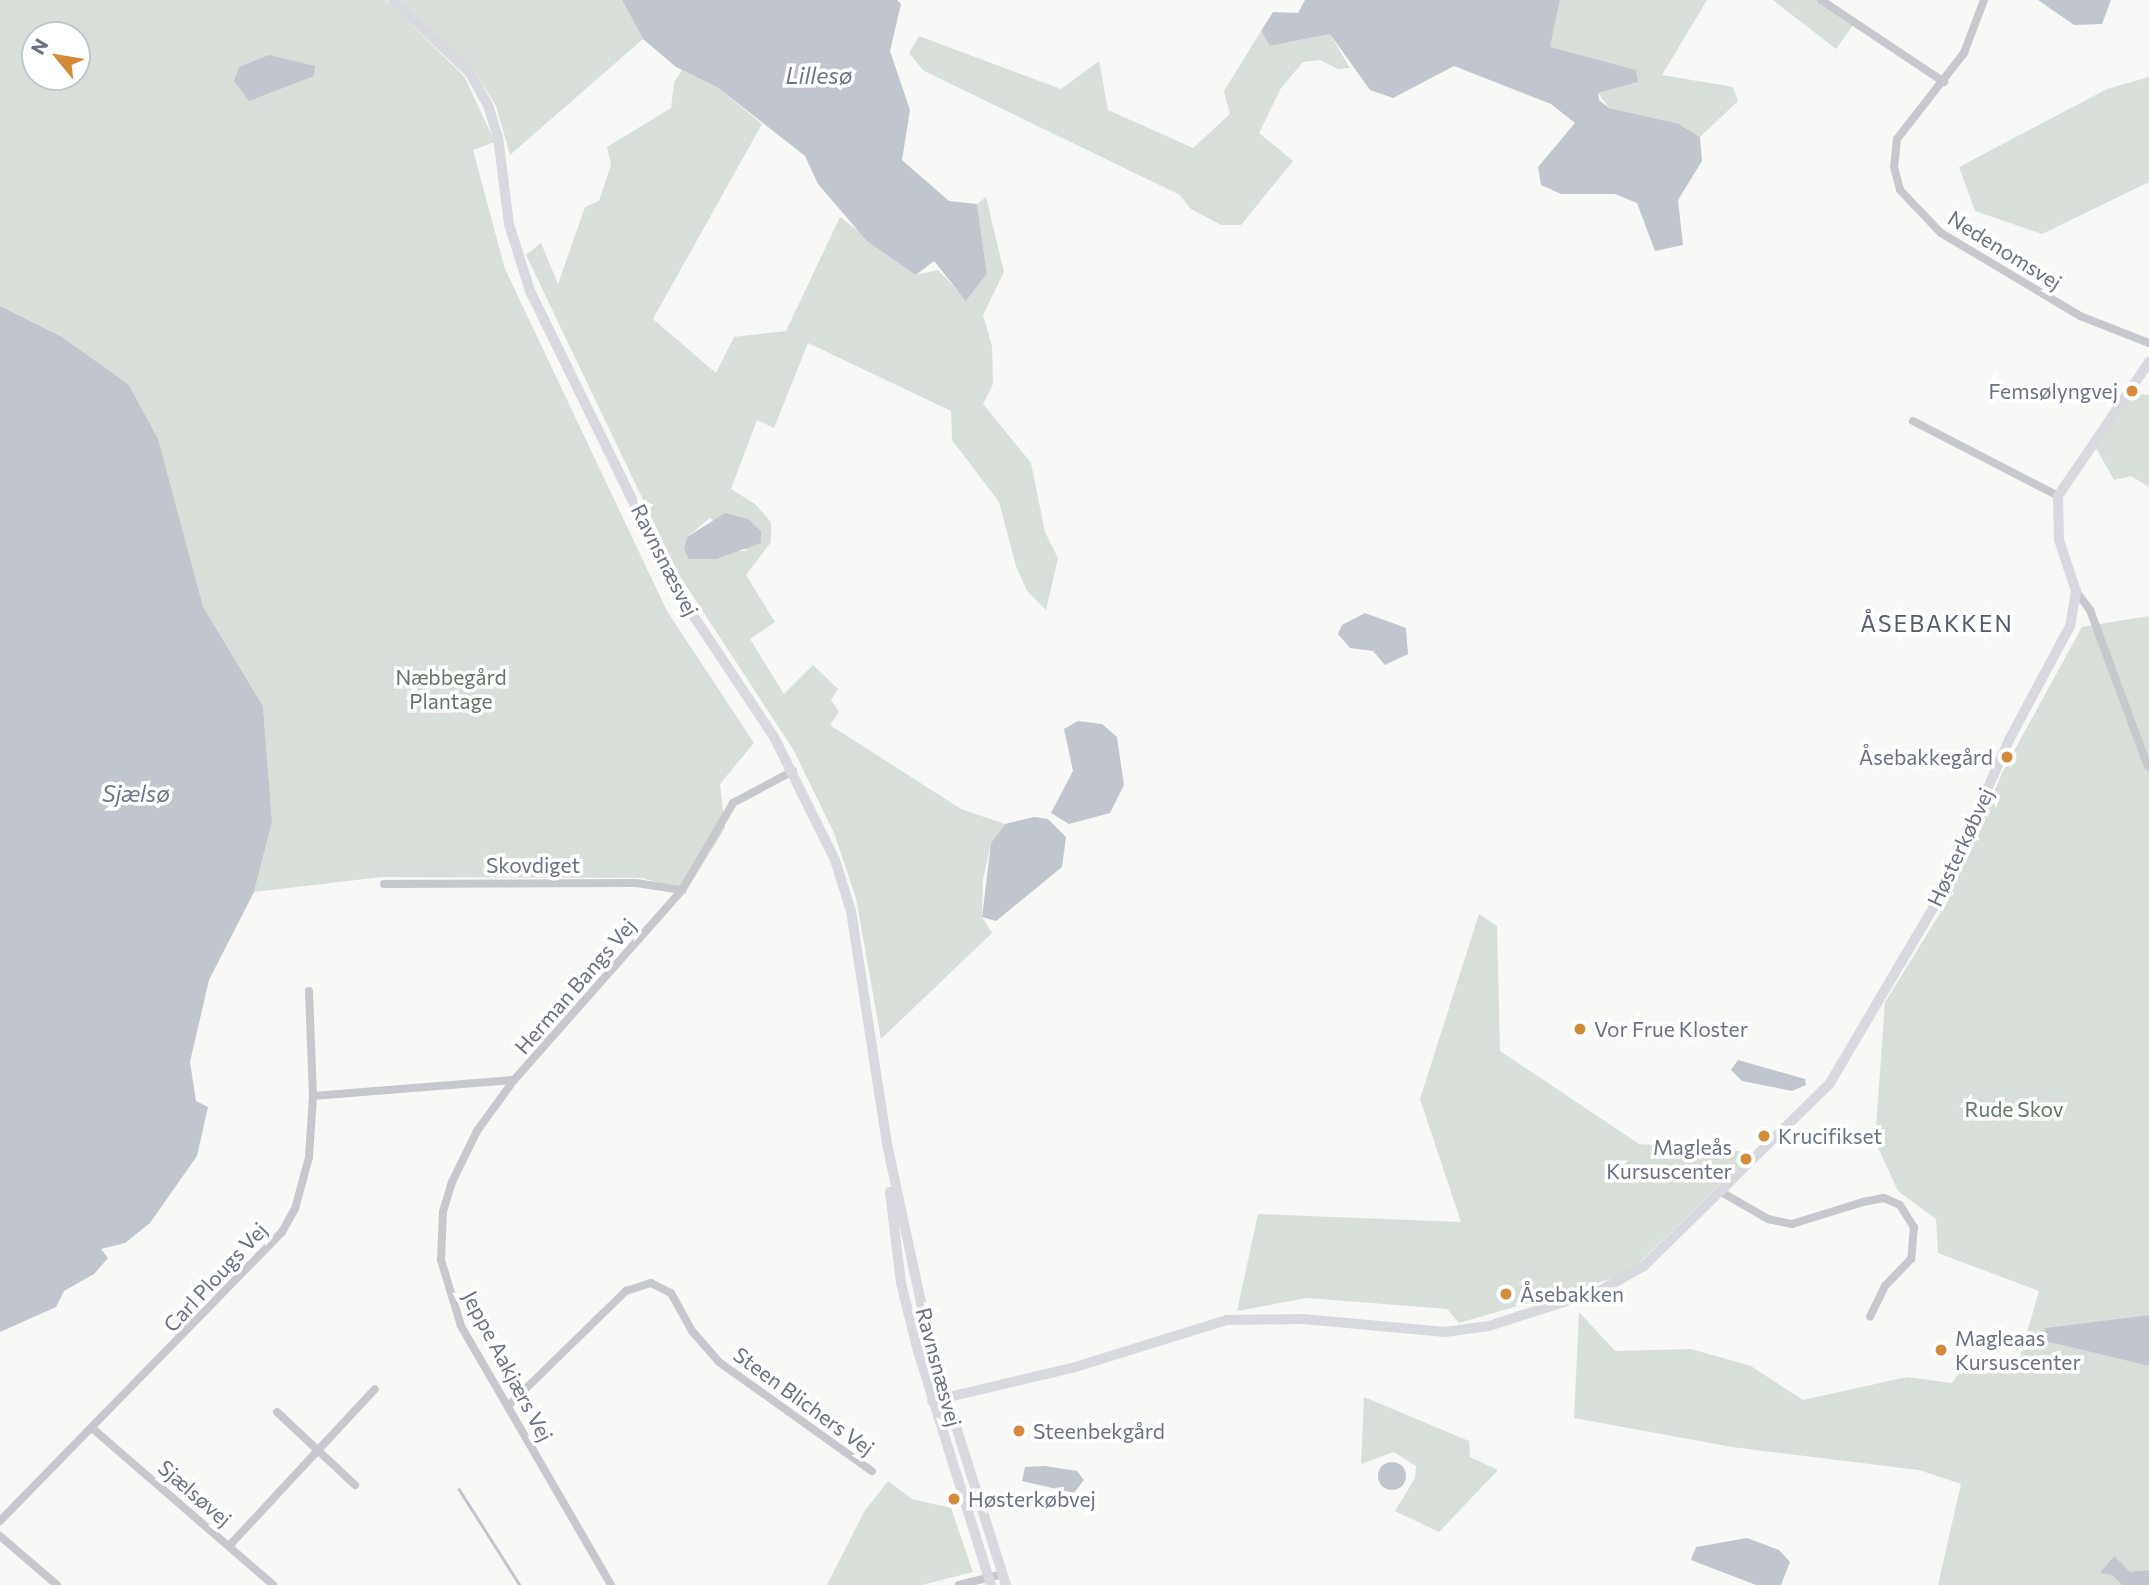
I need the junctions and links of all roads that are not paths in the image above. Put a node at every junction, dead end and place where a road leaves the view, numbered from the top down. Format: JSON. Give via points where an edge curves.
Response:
{"nodes":[{"id":1,"x":393,"y":0,"type":"edge"},
{"id":2,"x":1821,"y":0,"type":"edge"},
{"id":3,"x":1984,"y":0,"type":"edge"},
{"id":4,"x":1944,"y":82,"type":"junction"},
{"id":5,"x":2149,"y":343,"type":"edge"},
{"id":6,"x":2149,"y":362,"type":"edge"},
{"id":7,"x":1913,"y":421,"type":"dead end"},
{"id":8,"x":2058,"y":496,"type":"junction"},
{"id":9,"x":2076,"y":591,"type":"junction"},
{"id":10,"x":2148,"y":767,"type":"edge"},
{"id":11,"x":793,"y":771,"type":"junction"},
{"id":12,"x":384,"y":884,"type":"dead end"},
{"id":13,"x":682,"y":890,"type":"junction"},
{"id":14,"x":309,"y":991,"type":"dead end"},
{"id":15,"x":514,"y":1080,"type":"junction"},
{"id":16,"x":313,"y":1096,"type":"junction"},
{"id":17,"x":887,"y":1144,"type":"junction"},
{"id":18,"x":1723,"y":1193,"type":"junction"},
{"id":19,"x":1870,"y":1317,"type":"dead end"},
{"id":20,"x":375,"y":1389,"type":"dead end"},
{"id":21,"x":946,"y":1396,"type":"junction"},
{"id":22,"x":932,"y":1401,"type":"junction"},
{"id":23,"x":508,"y":1406,"type":"junction"},
{"id":24,"x":277,"y":1412,"type":"dead end"},
{"id":25,"x":92,"y":1428,"type":"junction"},
{"id":26,"x":318,"y":1451,"type":"junction"},
{"id":27,"x":872,"y":1471,"type":"dead end"},
{"id":28,"x":355,"y":1485,"type":"dead end"},
{"id":29,"x":0,"y":1521,"type":"edge"},
{"id":30,"x":0,"y":1536,"type":"edge"},
{"id":31,"x":229,"y":1546,"type":"junction"},
{"id":32,"x":1004,"y":1579,"type":"edge"},
{"id":33,"x":990,"y":1581,"type":"edge"},
{"id":34,"x":57,"y":1585,"type":"edge"},
{"id":35,"x":273,"y":1585,"type":"edge"},
{"id":36,"x":611,"y":1585,"type":"edge"},
{"id":37,"x":959,"y":1585,"type":"edge"}],
"edges":[{"from":1,"to":11,"type":"main road","name":"Ravnsnæsvej","via":[[470,73],[488,105],[498,137],[509,224],[530,291],[677,592]]},
{"from":2,"to":4,"type":"street"},
{"from":3,"to":4,"type":"street","name":"Nedenomsvej","via":[[1964,53]]},
{"from":4,"to":5,"type":"street","name":"Nedenomsvej","via":[[1897,139],[1895,167],[1906,200],[1941,233],[2080,316]]},
{"from":6,"to":8,"type":"main road"},
{"from":7,"to":8,"type":"street"},
{"from":8,"to":9,"type":"main road","name":"Høsterkøbvej","via":[[2059,540]]},
{"from":9,"to":10,"type":"street","via":[[2090,610]]},
{"from":9,"to":18,"type":"main road","name":"Høsterkøbvej","via":[[2070,626],[2010,738],[1955,867],[1846,1060]]},
{"from":11,"to":13,"type":"street","name":"Herman Bangs Vej","via":[[733,803]]},
{"from":11,"to":17,"type":"main road","name":"Ravnsnæsvej","via":[[821,825],[851,911]]},
{"from":12,"to":13,"type":"street","name":"Skovdiget","via":[[636,883]]},
{"from":13,"to":15,"type":"street","name":"Herman Bangs Vej"},
{"from":14,"to":16,"type":"street","name":"Carl Plougs Vej"},
{"from":15,"to":16,"type":"street","name":"Herman Bangs Vej"},
{"from":15,"to":23,"type":"street","name":"Jeppe Aakjærs Vej","via":[[464,1154],[440,1236],[449,1295]]},
{"from":16,"to":25,"type":"street","name":"Carl Plougs Vej","via":[[304,1184],[282,1232]]},
{"from":17,"to":21,"type":"main road","name":"Ravnsnæsvej"},
{"from":17,"to":22,"type":"main road","name":"Ravnsnæsvej","via":[[901,1283]]},
{"from":18,"to":19,"type":"street","via":[[1768,1219],[1792,1224],[1884,1198],[1900,1205],[1914,1227],[1911,1259],[1885,1286]]},
{"from":18,"to":21,"type":"main road","name":"Høsterkøbvej","via":[[1629,1276],[1489,1326],[1445,1332],[1303,1319],[1227,1320],[1072,1368]]},
{"from":20,"to":26,"type":"street"},
{"from":21,"to":22,"type":"main road","name":"Høsterkøbvej"},
{"from":21,"to":32,"type":"main road","name":"Ravnsnæsvej"},
{"from":22,"to":33,"type":"main road","name":"Ravnsnæsvej"},
{"from":23,"to":27,"type":"street","name":"Steen Blichers Vej","via":[[626,1291],[650,1283],[671,1293],[692,1331],[719,1363]]},
{"from":23,"to":36,"type":"street","name":"Jeppe Aakjærs Vej"},
{"from":24,"to":26,"type":"street"},
{"from":25,"to":29,"type":"street","name":"Carl Plougs Vej"},
{"from":25,"to":31,"type":"street","name":"Sjælsøvej"},
{"from":26,"to":28,"type":"street"},
{"from":26,"to":31,"type":"street"},
{"from":30,"to":34,"type":"street"},
{"from":31,"to":35,"type":"street","name":"Sjælsøvej"},
{"from":32,"to":33,"type":"street"},
{"from":33,"to":37,"type":"street"}]}
